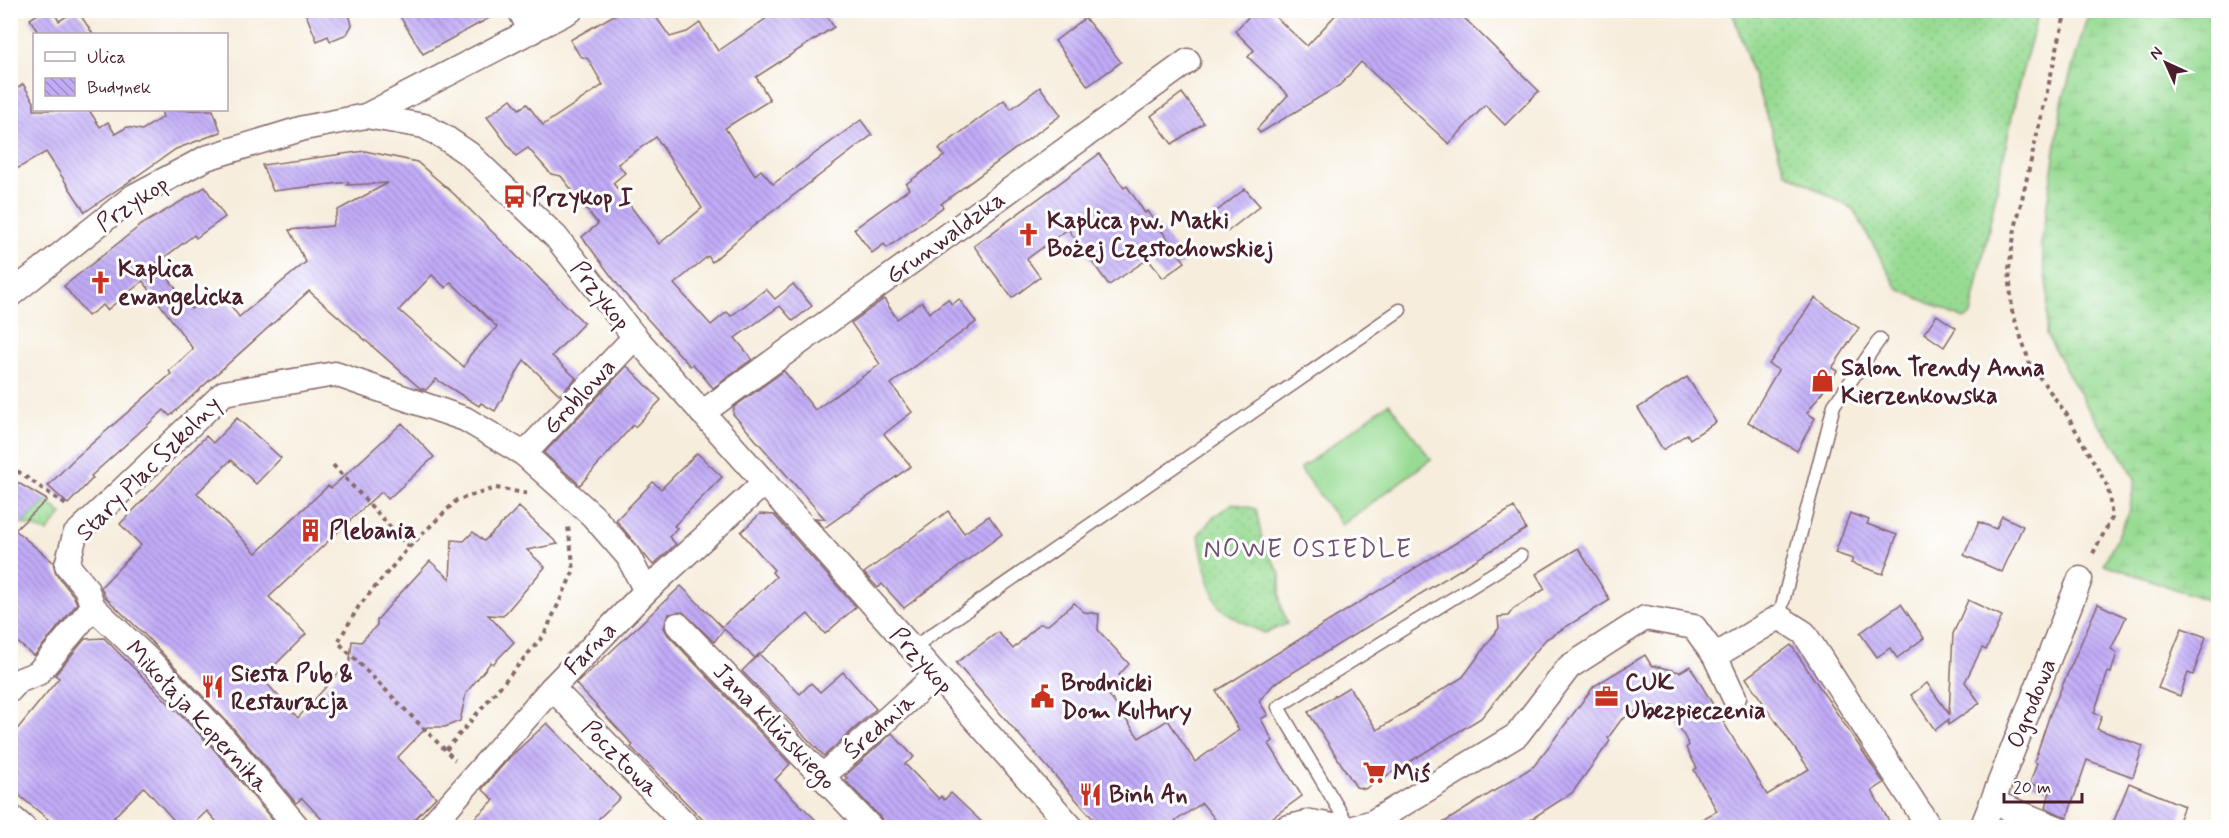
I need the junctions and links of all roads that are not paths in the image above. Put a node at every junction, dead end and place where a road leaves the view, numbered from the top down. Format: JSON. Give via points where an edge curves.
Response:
{"nodes":[{"id":1,"x":520,"y":10,"type":"edge"},
{"id":2,"x":571,"y":10,"type":"edge"},
{"id":3,"x":531,"y":32,"type":"junction"},
{"id":4,"x":1188,"y":61,"type":"dead end"},
{"id":5,"x":366,"y":116,"type":"junction"},
{"id":6,"x":10,"y":295,"type":"edge"},
{"id":7,"x":1400,"y":310,"type":"dead end"},
{"id":8,"x":635,"y":337,"type":"junction"},
{"id":9,"x":1880,"y":339,"type":"dead end"},
{"id":10,"x":702,"y":413,"type":"junction"},
{"id":11,"x":524,"y":454,"type":"junction"},
{"id":12,"x":765,"y":482,"type":"junction"},
{"id":13,"x":1521,"y":555,"type":"dead end"},
{"id":14,"x":2080,"y":579,"type":"road end"},
{"id":15,"x":646,"y":591,"type":"junction"},
{"id":16,"x":93,"y":608,"type":"junction"},
{"id":17,"x":1779,"y":617,"type":"junction"},
{"id":18,"x":678,"y":625,"type":"dead end"},
{"id":19,"x":911,"y":649,"type":"junction"},
{"id":20,"x":1715,"y":656,"type":"junction"},
{"id":21,"x":935,"y":676,"type":"junction"},
{"id":22,"x":13,"y":683,"type":"edge"},
{"id":23,"x":552,"y":688,"type":"junction"},
{"id":24,"x":1734,"y":697,"type":"dead end"},
{"id":25,"x":823,"y":776,"type":"junction"},
{"id":26,"x":1992,"y":802,"type":"junction"},
{"id":27,"x":10,"y":816,"type":"edge"},
{"id":28,"x":24,"y":828,"type":"edge"},
{"id":29,"x":298,"y":828,"type":"edge"},
{"id":30,"x":429,"y":828,"type":"edge"},
{"id":31,"x":689,"y":828,"type":"edge"},
{"id":32,"x":871,"y":828,"type":"edge"},
{"id":33,"x":1072,"y":828,"type":"edge"},
{"id":34,"x":1286,"y":828,"type":"edge"},
{"id":35,"x":1344,"y":828,"type":"edge"},
{"id":36,"x":1352,"y":828,"type":"edge"},
{"id":37,"x":1930,"y":828,"type":"edge"},
{"id":38,"x":1982,"y":828,"type":"edge"},
{"id":39,"x":2057,"y":828,"type":"edge"}],
"edges":[{"from":1,"to":3,"type":"street"},
{"from":2,"to":3,"type":"street"},
{"from":3,"to":5,"type":"street"},
{"from":4,"to":10,"type":"street","name":"Grunwaldzka"},
{"from":5,"to":6,"type":"street","name":"Przykop","via":[[304,128],[206,158],[134,196]]},
{"from":5,"to":8,"type":"street","name":"Przykop","via":[[424,126],[469,154],[556,237]]},
{"from":7,"to":19,"type":"lane"},
{"from":8,"to":10,"type":"street","name":"Przykop"},
{"from":8,"to":11,"type":"street","name":"Groblowa"},
{"from":9,"to":17,"type":"lane","via":[[1834,405]]},
{"from":10,"to":12,"type":"street","name":"Przykop"},
{"from":11,"to":15,"type":"street","via":[[592,516],[628,556]]},
{"from":11,"to":16,"type":"street","name":"Stary Plac Szkolny","via":[[465,418],[335,374],[225,393],[75,535],[67,565],[86,588]]},
{"from":12,"to":15,"type":"street","name":"Farna"},
{"from":12,"to":19,"type":"street","name":"Przykop"},
{"from":13,"to":36,"type":"lane","via":[[1278,707]]},
{"from":14,"to":26,"type":"street","name":"Ogrodowa"},
{"from":15,"to":23,"type":"street","name":"Farna"},
{"from":16,"to":22,"type":"street","via":[[39,673]]},
{"from":16,"to":29,"type":"street","name":"Mikołaja Kopernika","via":[[224,739]]},
{"from":17,"to":20,"type":"street"},
{"from":17,"to":37,"type":"street","via":[[1804,633]]},
{"from":18,"to":25,"type":"street","name":"Jana Kilińskiego"},
{"from":19,"to":21,"type":"street","name":"Przykop"},
{"from":20,"to":24,"type":"street"},
{"from":20,"to":36,"type":"street","via":[[1694,627],[1645,618],[1569,667],[1517,735],[1373,822]]},
{"from":21,"to":25,"type":"street","name":"Średnia"},
{"from":21,"to":33,"type":"street","name":"Przykop"},
{"from":23,"to":30,"type":"street","name":"Farna"},
{"from":23,"to":31,"type":"street","name":"Pocztowa"},
{"from":25,"to":32,"type":"street","name":"Jana Kilińskiego"},
{"from":26,"to":38,"type":"street","name":"Ogrodowa"},
{"from":26,"to":39,"type":"street"},
{"from":27,"to":28,"type":"street"},
{"from":34,"to":35,"type":"street","via":[[1311,822]]}]}
